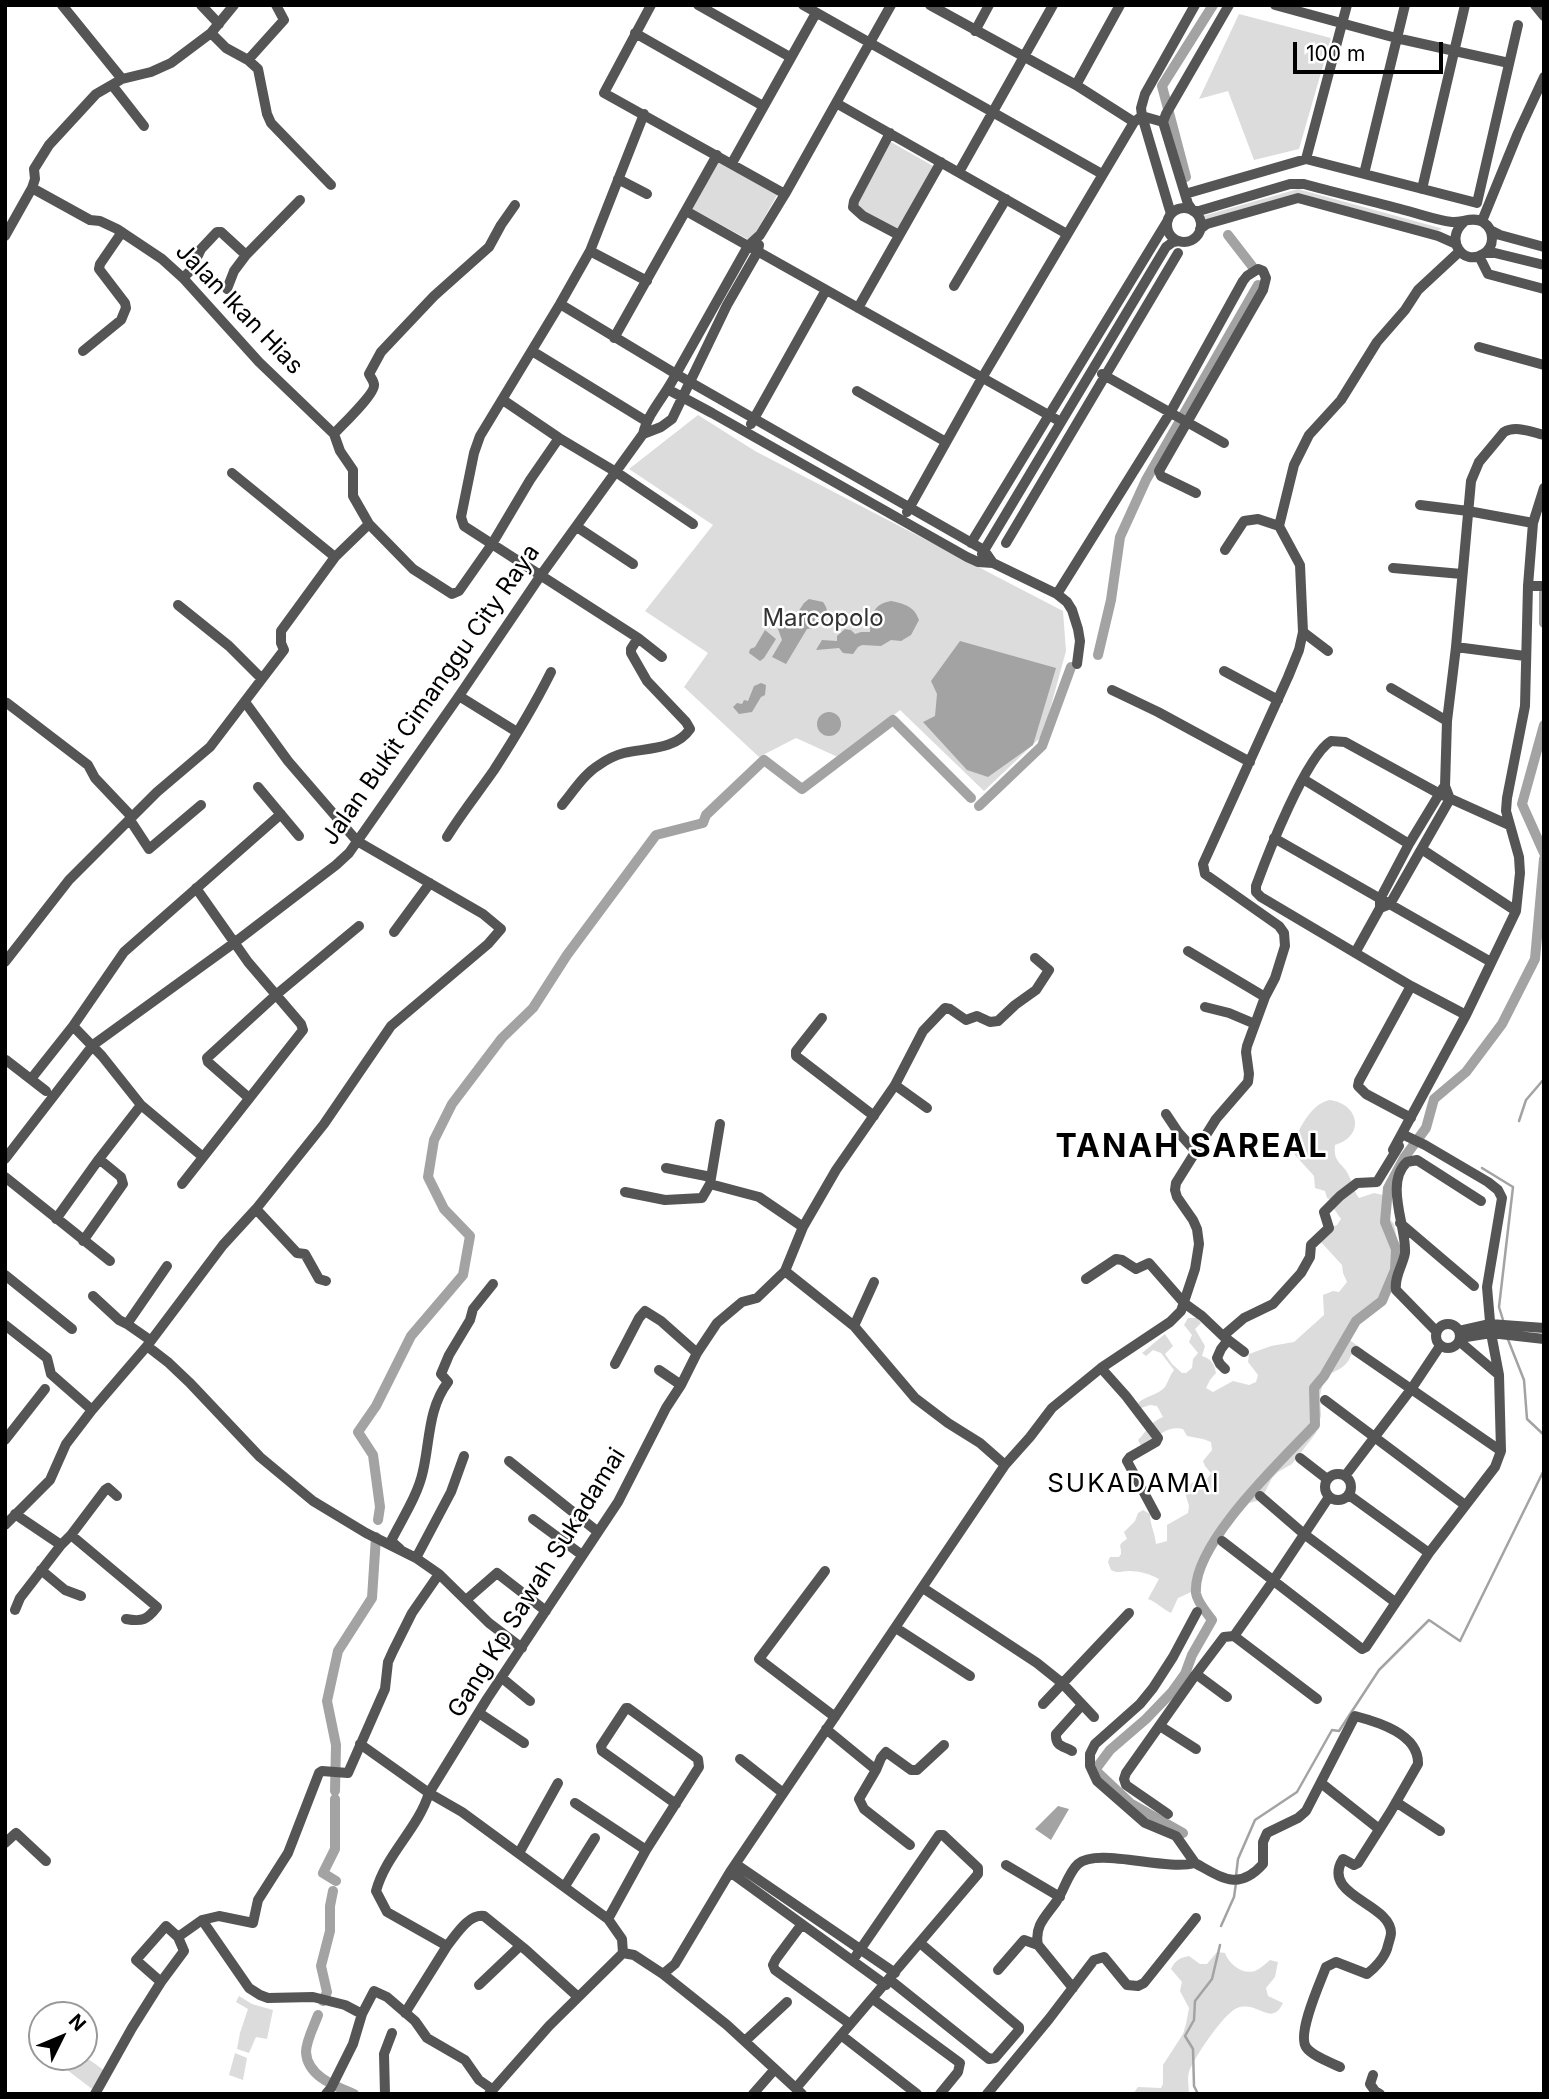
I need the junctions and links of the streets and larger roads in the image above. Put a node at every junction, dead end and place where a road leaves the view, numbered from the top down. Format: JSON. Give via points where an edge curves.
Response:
{"nodes":[{"id":1,"x":62,"y":5,"type":"edge"},
{"id":2,"x":201,"y":5,"type":"edge"},
{"id":3,"x":234,"y":5,"type":"edge"},
{"id":4,"x":276,"y":5,"type":"edge"},
{"id":5,"x":651,"y":5,"type":"edge"},
{"id":6,"x":698,"y":5,"type":"edge"},
{"id":7,"x":803,"y":5,"type":"edge"},
{"id":8,"x":891,"y":5,"type":"edge"},
{"id":9,"x":930,"y":5,"type":"edge"},
{"id":10,"x":989,"y":5,"type":"edge"},
{"id":11,"x":1053,"y":5,"type":"edge"},
{"id":12,"x":1120,"y":5,"type":"edge"},
{"id":13,"x":1195,"y":5,"type":"edge"},
{"id":14,"x":1229,"y":5,"type":"edge"},
{"id":15,"x":1275,"y":5,"type":"edge"},
{"id":16,"x":1347,"y":5,"type":"edge"},
{"id":17,"x":1405,"y":5,"type":"edge"},
{"id":18,"x":1465,"y":5,"type":"edge"},
{"id":19,"x":1535,"y":5,"type":"edge"},
{"id":20,"x":816,"y":13,"type":"junction"},
{"id":21,"x":1544,"y":16,"type":"edge"},
{"id":22,"x":1342,"y":23,"type":"junction"},
{"id":23,"x":219,"y":24,"type":"junction"},
{"id":24,"x":1518,"y":25,"type":"dead end"},
{"id":25,"x":975,"y":31,"type":"junction"},
{"id":26,"x":211,"y":33,"type":"junction"},
{"id":27,"x":635,"y":33,"type":"junction"},
{"id":28,"x":1396,"y":38,"type":"junction"},
{"id":29,"x":870,"y":43,"type":"junction"},
{"id":30,"x":1455,"y":51,"type":"junction"},
{"id":31,"x":790,"y":57,"type":"junction"},
{"id":32,"x":1024,"y":58,"type":"junction"},
{"id":33,"x":248,"y":60,"type":"junction"},
{"id":34,"x":1509,"y":62,"type":"junction"},
{"id":35,"x":1544,"y":77,"type":"edge"},
{"id":36,"x":117,"y":82,"type":"junction"},
{"id":37,"x":1076,"y":85,"type":"junction"},
{"id":38,"x":836,"y":103,"type":"junction"},
{"id":39,"x":763,"y":106,"type":"junction"},
{"id":40,"x":993,"y":113,"type":"junction"},
{"id":41,"x":644,"y":114,"type":"junction"},
{"id":42,"x":1167,"y":114,"type":"junction"},
{"id":43,"x":1138,"y":119,"type":"junction"},
{"id":44,"x":144,"y":126,"type":"dead end"},
{"id":45,"x":890,"y":133,"type":"junction"},
{"id":46,"x":718,"y":155,"type":"junction"},
{"id":47,"x":1306,"y":159,"type":"junction"},
{"id":48,"x":940,"y":162,"type":"junction"},
{"id":49,"x":732,"y":163,"type":"junction"},
{"id":50,"x":959,"y":173,"type":"junction"},
{"id":51,"x":1102,"y":174,"type":"junction"},
{"id":52,"x":1364,"y":174,"type":"junction"},
{"id":53,"x":618,"y":179,"type":"junction"},
{"id":54,"x":331,"y":185,"type":"dead end"},
{"id":55,"x":32,"y":188,"type":"junction"},
{"id":56,"x":1422,"y":189,"type":"junction"},
{"id":57,"x":647,"y":194,"type":"dead end"},
{"id":58,"x":785,"y":194,"type":"junction"},
{"id":59,"x":1185,"y":194,"type":"junction"},
{"id":60,"x":1006,"y":199,"type":"junction"},
{"id":61,"x":300,"y":200,"type":"dead end"},
{"id":62,"x":515,"y":205,"type":"dead end"},
{"id":63,"x":686,"y":211,"type":"junction"},
{"id":64,"x":1193,"y":211,"type":"junction"},
{"id":65,"x":1170,"y":217,"type":"junction"},
{"id":66,"x":1482,"y":221,"type":"junction"},
{"id":67,"x":1464,"y":222,"type":"junction"},
{"id":68,"x":7,"y":229,"type":"edge"},
{"id":69,"x":1200,"y":229,"type":"junction"},
{"id":70,"x":1490,"y":230,"type":"junction"},
{"id":71,"x":122,"y":232,"type":"junction"},
{"id":72,"x":1067,"y":234,"type":"junction"},
{"id":73,"x":899,"y":235,"type":"junction"},
{"id":74,"x":1179,"y":247,"type":"junction"},
{"id":75,"x":1544,"y":247,"type":"edge"},
{"id":76,"x":1458,"y":248,"type":"junction"},
{"id":77,"x":753,"y":249,"type":"junction"},
{"id":78,"x":590,"y":251,"type":"junction"},
{"id":79,"x":1483,"y":254,"type":"junction"},
{"id":80,"x":246,"y":256,"type":"junction"},
{"id":81,"x":1544,"y":265,"type":"edge"},
{"id":82,"x":183,"y":278,"type":"junction"},
{"id":83,"x":647,"y":281,"type":"junction"},
{"id":84,"x":954,"y":286,"type":"dead end"},
{"id":85,"x":227,"y":289,"type":"dead end"},
{"id":86,"x":1544,"y":289,"type":"edge"},
{"id":87,"x":826,"y":290,"type":"junction"},
{"id":88,"x":560,"y":304,"type":"junction"},
{"id":89,"x":858,"y":308,"type":"junction"},
{"id":90,"x":614,"y":338,"type":"junction"},
{"id":91,"x":1479,"y":347,"type":"dead end"},
{"id":92,"x":83,"y":351,"type":"dead end"},
{"id":93,"x":532,"y":351,"type":"junction"},
{"id":94,"x":1544,"y":365,"type":"edge"},
{"id":95,"x":1093,"y":369,"type":"junction"},
{"id":96,"x":676,"y":374,"type":"junction"},
{"id":97,"x":1106,"y":376,"type":"junction"},
{"id":98,"x":982,"y":379,"type":"junction"},
{"id":99,"x":690,"y":382,"type":"junction"},
{"id":100,"x":669,"y":390,"type":"junction"},
{"id":101,"x":857,"y":391,"type":"dead end"},
{"id":102,"x":684,"y":398,"type":"junction"},
{"id":103,"x":503,"y":400,"type":"junction"},
{"id":104,"x":1048,"y":414,"type":"junction"},
{"id":105,"x":754,"y":418,"type":"junction"},
{"id":106,"x":1179,"y":418,"type":"junction"},
{"id":107,"x":646,"y":421,"type":"junction"},
{"id":108,"x":1061,"y":422,"type":"junction"},
{"id":109,"x":747,"y":432,"type":"junction"},
{"id":110,"x":334,"y":434,"type":"junction"},
{"id":111,"x":643,"y":434,"type":"junction"},
{"id":112,"x":1544,"y":435,"type":"edge"},
{"id":113,"x":559,"y":438,"type":"junction"},
{"id":114,"x":946,"y":442,"type":"junction"},
{"id":115,"x":1224,"y":443,"type":"dead end"},
{"id":116,"x":617,"y":472,"type":"junction"},
{"id":117,"x":232,"y":473,"type":"dead end"},
{"id":118,"x":1544,"y":488,"type":"edge"},
{"id":119,"x":1195,"y":493,"type":"dead end"},
{"id":120,"x":1420,"y":505,"type":"dead end"},
{"id":121,"x":910,"y":508,"type":"junction"},
{"id":122,"x":1468,"y":511,"type":"junction"},
{"id":123,"x":903,"y":521,"type":"junction"},
{"id":124,"x":1533,"y":523,"type":"junction"},
{"id":125,"x":369,"y":524,"type":"junction"},
{"id":126,"x":693,"y":524,"type":"dead end"},
{"id":127,"x":1279,"y":526,"type":"junction"},
{"id":128,"x":577,"y":527,"type":"junction"},
{"id":129,"x":971,"y":542,"type":"junction"},
{"id":130,"x":1006,"y":543,"type":"dead end"},
{"id":131,"x":492,"y":544,"type":"junction"},
{"id":132,"x":984,"y":550,"type":"junction"},
{"id":133,"x":1225,"y":550,"type":"dead end"},
{"id":134,"x":335,"y":557,"type":"junction"},
{"id":135,"x":978,"y":562,"type":"junction"},
{"id":136,"x":993,"y":563,"type":"junction"},
{"id":137,"x":633,"y":564,"type":"dead end"},
{"id":138,"x":1393,"y":568,"type":"dead end"},
{"id":139,"x":1462,"y":573,"type":"junction"},
{"id":140,"x":541,"y":575,"type":"junction"},
{"id":141,"x":1536,"y":586,"type":"edge"},
{"id":142,"x":1057,"y":594,"type":"junction"},
{"id":143,"x":178,"y":605,"type":"dead end"},
{"id":144,"x":1303,"y":632,"type":"junction"},
{"id":145,"x":638,"y":638,"type":"junction"},
{"id":146,"x":1456,"y":647,"type":"junction"},
{"id":147,"x":1328,"y":651,"type":"dead end"},
{"id":148,"x":1525,"y":656,"type":"junction"},
{"id":149,"x":662,"y":657,"type":"dead end"},
{"id":150,"x":1077,"y":664,"type":"dead end"},
{"id":151,"x":551,"y":672,"type":"dead end"},
{"id":152,"x":1223,"y":673,"type":"dead end"},
{"id":153,"x":261,"y":678,"type":"junction"},
{"id":154,"x":1391,"y":688,"type":"dead end"},
{"id":155,"x":1112,"y":690,"type":"dead end"},
{"id":156,"x":459,"y":696,"type":"junction"},
{"id":157,"x":245,"y":702,"type":"junction"},
{"id":158,"x":1276,"y":702,"type":"junction"},
{"id":159,"x":5,"y":705,"type":"edge"},
{"id":160,"x":1447,"y":721,"type":"junction"},
{"id":161,"x":517,"y":732,"type":"junction"},
{"id":162,"x":1250,"y":762,"type":"junction"},
{"id":163,"x":1303,"y":779,"type":"junction"},
{"id":164,"x":258,"y":787,"type":"dead end"},
{"id":165,"x":1442,"y":789,"type":"junction"},
{"id":166,"x":1450,"y":799,"type":"junction"},
{"id":167,"x":201,"y":805,"type":"dead end"},
{"id":168,"x":562,"y":805,"type":"dead end"},
{"id":169,"x":281,"y":814,"type":"junction"},
{"id":170,"x":130,"y":818,"type":"junction"},
{"id":171,"x":1509,"y":825,"type":"junction"},
{"id":172,"x":299,"y":836,"type":"dead end"},
{"id":173,"x":447,"y":837,"type":"dead end"},
{"id":174,"x":1274,"y":838,"type":"junction"},
{"id":175,"x":358,"y":841,"type":"junction"},
{"id":176,"x":1409,"y":844,"type":"junction"},
{"id":177,"x":1423,"y":850,"type":"junction"},
{"id":178,"x":430,"y":883,"type":"junction"},
{"id":179,"x":195,"y":888,"type":"junction"},
{"id":180,"x":1384,"y":904,"type":"junction"},
{"id":181,"x":1516,"y":911,"type":"junction"},
{"id":182,"x":359,"y":926,"type":"dead end"},
{"id":183,"x":394,"y":932,"type":"dead end"},
{"id":184,"x":234,"y":943,"type":"junction"},
{"id":185,"x":1188,"y":951,"type":"dead end"},
{"id":186,"x":1355,"y":953,"type":"junction"},
{"id":187,"x":1035,"y":958,"type":"dead end"},
{"id":188,"x":5,"y":962,"type":"edge"},
{"id":189,"x":1491,"y":962,"type":"junction"},
{"id":190,"x":1411,"y":986,"type":"junction"},
{"id":191,"x":277,"y":994,"type":"junction"},
{"id":192,"x":1265,"y":997,"type":"junction"},
{"id":193,"x":1205,"y":1007,"type":"dead end"},
{"id":194,"x":1466,"y":1015,"type":"junction"},
{"id":195,"x":822,"y":1018,"type":"dead end"},
{"id":196,"x":1255,"y":1024,"type":"junction"},
{"id":197,"x":73,"y":1026,"type":"junction"},
{"id":198,"x":93,"y":1045,"type":"junction"},
{"id":199,"x":6,"y":1060,"type":"edge"},
{"id":200,"x":31,"y":1079,"type":"junction"},
{"id":201,"x":895,"y":1086,"type":"junction"},
{"id":202,"x":46,"y":1091,"type":"dead end"},
{"id":203,"x":249,"y":1098,"type":"junction"},
{"id":204,"x":141,"y":1105,"type":"junction"},
{"id":205,"x":927,"y":1108,"type":"dead end"},
{"id":206,"x":1166,"y":1114,"type":"dead end"},
{"id":207,"x":874,"y":1116,"type":"junction"},
{"id":208,"x":1411,"y":1118,"type":"junction"},
{"id":209,"x":720,"y":1124,"type":"dead end"},
{"id":210,"x":1405,"y":1135,"type":"junction"},
{"id":211,"x":1393,"y":1150,"type":"dead end"},
{"id":212,"x":1196,"y":1152,"type":"junction"},
{"id":213,"x":203,"y":1157,"type":"junction"},
{"id":214,"x":99,"y":1158,"type":"junction"},
{"id":215,"x":5,"y":1159,"type":"edge"},
{"id":216,"x":666,"y":1168,"type":"dead end"},
{"id":217,"x":5,"y":1177,"type":"edge"},
{"id":218,"x":710,"y":1181,"type":"junction"},
{"id":219,"x":182,"y":1184,"type":"dead end"},
{"id":220,"x":625,"y":1192,"type":"dead end"},
{"id":221,"x":1481,"y":1201,"type":"dead end"},
{"id":222,"x":257,"y":1209,"type":"junction"},
{"id":223,"x":56,"y":1219,"type":"junction"},
{"id":224,"x":1400,"y":1223,"type":"junction"},
{"id":225,"x":803,"y":1227,"type":"junction"},
{"id":226,"x":83,"y":1241,"type":"junction"},
{"id":227,"x":110,"y":1261,"type":"dead end"},
{"id":228,"x":167,"y":1266,"type":"dead end"},
{"id":229,"x":785,"y":1271,"type":"junction"},
{"id":230,"x":5,"y":1275,"type":"edge"},
{"id":231,"x":1086,"y":1279,"type":"dead end"},
{"id":232,"x":326,"y":1281,"type":"dead end"},
{"id":233,"x":874,"y":1282,"type":"dead end"},
{"id":234,"x":493,"y":1284,"type":"dead end"},
{"id":235,"x":1474,"y":1286,"type":"dead end"},
{"id":236,"x":93,"y":1296,"type":"dead end"},
{"id":237,"x":1184,"y":1303,"type":"junction"},
{"id":238,"x":127,"y":1324,"type":"junction"},
{"id":239,"x":5,"y":1325,"type":"edge"},
{"id":240,"x":853,"y":1326,"type":"junction"},
{"id":241,"x":1490,"y":1328,"type":"junction"},
{"id":242,"x":1544,"y":1328,"type":"edge"},
{"id":243,"x":72,"y":1329,"type":"dead end"},
{"id":244,"x":1436,"y":1331,"type":"junction"},
{"id":245,"x":1459,"y":1336,"type":"junction"},
{"id":246,"x":1226,"y":1338,"type":"junction"},
{"id":247,"x":1544,"y":1339,"type":"edge"},
{"id":248,"x":149,"y":1343,"type":"junction"},
{"id":249,"x":1440,"y":1346,"type":"junction"},
{"id":250,"x":1356,"y":1351,"type":"dead end"},
{"id":251,"x":1244,"y":1352,"type":"dead end"},
{"id":252,"x":697,"y":1353,"type":"junction"},
{"id":253,"x":615,"y":1364,"type":"dead end"},
{"id":254,"x":1101,"y":1368,"type":"junction"},
{"id":255,"x":1225,"y":1369,"type":"dead end"},
{"id":256,"x":659,"y":1370,"type":"dead end"},
{"id":257,"x":1499,"y":1375,"type":"junction"},
{"id":258,"x":681,"y":1385,"type":"junction"},
{"id":259,"x":1412,"y":1388,"type":"junction"},
{"id":260,"x":46,"y":1389,"type":"dead end"},
{"id":261,"x":1325,"y":1400,"type":"dead end"},
{"id":262,"x":92,"y":1410,"type":"junction"},
{"id":263,"x":1376,"y":1438,"type":"junction"},
{"id":264,"x":5,"y":1440,"type":"edge"},
{"id":265,"x":1501,"y":1451,"type":"junction"},
{"id":266,"x":464,"y":1456,"type":"dead end"},
{"id":267,"x":1300,"y":1458,"type":"dead end"},
{"id":268,"x":509,"y":1461,"type":"dead end"},
{"id":269,"x":1005,"y":1465,"type":"junction"},
{"id":270,"x":1345,"y":1476,"type":"junction"},
{"id":271,"x":1327,"y":1479,"type":"junction"},
{"id":272,"x":1349,"y":1495,"type":"junction"},
{"id":273,"x":117,"y":1496,"type":"dead end"},
{"id":274,"x":1260,"y":1496,"type":"dead end"},
{"id":275,"x":1329,"y":1497,"type":"junction"},
{"id":276,"x":1465,"y":1505,"type":"junction"},
{"id":277,"x":15,"y":1514,"type":"junction"},
{"id":278,"x":1156,"y":1516,"type":"dead end"},
{"id":279,"x":533,"y":1519,"type":"dead end"},
{"id":280,"x":5,"y":1525,"type":"edge"},
{"id":281,"x":598,"y":1532,"type":"junction"},
{"id":282,"x":1304,"y":1534,"type":"junction"},
{"id":283,"x":71,"y":1535,"type":"junction"},
{"id":284,"x":1222,"y":1541,"type":"dead end"},
{"id":285,"x":61,"y":1545,"type":"junction"},
{"id":286,"x":405,"y":1553,"type":"junction"},
{"id":287,"x":1429,"y":1553,"type":"junction"},
{"id":288,"x":582,"y":1555,"type":"junction"},
{"id":289,"x":416,"y":1558,"type":"junction"},
{"id":290,"x":41,"y":1570,"type":"junction"},
{"id":291,"x":825,"y":1571,"type":"dead end"},
{"id":292,"x":439,"y":1574,"type":"junction"},
{"id":293,"x":1273,"y":1581,"type":"junction"},
{"id":294,"x":923,"y":1588,"type":"junction"},
{"id":295,"x":81,"y":1596,"type":"dead end"},
{"id":296,"x":466,"y":1600,"type":"junction"},
{"id":297,"x":1395,"y":1602,"type":"junction"},
{"id":298,"x":15,"y":1610,"type":"dead end"},
{"id":299,"x":546,"y":1611,"type":"junction"},
{"id":300,"x":1197,"y":1612,"type":"dead end"},
{"id":301,"x":1129,"y":1613,"type":"dead end"},
{"id":302,"x":126,"y":1619,"type":"dead end"},
{"id":303,"x":896,"y":1628,"type":"junction"},
{"id":304,"x":1234,"y":1636,"type":"junction"},
{"id":305,"x":522,"y":1648,"type":"junction"},
{"id":306,"x":1196,"y":1674,"type":"junction"},
{"id":307,"x":970,"y":1676,"type":"dead end"},
{"id":308,"x":502,"y":1678,"type":"junction"},
{"id":309,"x":1062,"y":1683,"type":"junction"},
{"id":310,"x":1227,"y":1697,"type":"dead end"},
{"id":311,"x":1317,"y":1699,"type":"dead end"},
{"id":312,"x":530,"y":1702,"type":"dead end"},
{"id":313,"x":1043,"y":1704,"type":"dead end"},
{"id":314,"x":1082,"y":1705,"type":"junction"},
{"id":315,"x":479,"y":1713,"type":"junction"},
{"id":316,"x":835,"y":1717,"type":"junction"},
{"id":317,"x":1094,"y":1717,"type":"dead end"},
{"id":318,"x":1160,"y":1726,"type":"junction"},
{"id":319,"x":826,"y":1729,"type":"junction"},
{"id":320,"x":524,"y":1743,"type":"dead end"},
{"id":321,"x":360,"y":1744,"type":"junction"},
{"id":322,"x":944,"y":1745,"type":"dead end"},
{"id":323,"x":1196,"y":1749,"type":"dead end"},
{"id":324,"x":1072,"y":1751,"type":"dead end"},
{"id":325,"x":740,"y":1759,"type":"dead end"},
{"id":326,"x":876,"y":1770,"type":"junction"},
{"id":327,"x":558,"y":1783,"type":"dead end"},
{"id":328,"x":1321,"y":1783,"type":"junction"},
{"id":329,"x":429,"y":1793,"type":"junction"},
{"id":330,"x":783,"y":1793,"type":"junction"},
{"id":331,"x":1396,"y":1802,"type":"junction"},
{"id":332,"x":575,"y":1803,"type":"dead end"},
{"id":333,"x":676,"y":1804,"type":"junction"},
{"id":334,"x":1168,"y":1814,"type":"dead end"},
{"id":335,"x":1379,"y":1829,"type":"junction"},
{"id":336,"x":1440,"y":1831,"type":"dead end"},
{"id":337,"x":595,"y":1838,"type":"dead end"},
{"id":338,"x":5,"y":1843,"type":"edge"},
{"id":339,"x":910,"y":1844,"type":"dead end"},
{"id":340,"x":646,"y":1850,"type":"junction"},
{"id":341,"x":519,"y":1853,"type":"junction"},
{"id":342,"x":46,"y":1861,"type":"dead end"},
{"id":343,"x":1195,"y":1863,"type":"junction"},
{"id":344,"x":1006,"y":1865,"type":"dead end"},
{"id":345,"x":734,"y":1868,"type":"junction"},
{"id":346,"x":565,"y":1886,"type":"junction"},
{"id":347,"x":1060,"y":1897,"type":"junction"},
{"id":348,"x":792,"y":1909,"type":"junction"},
{"id":349,"x":1196,"y":1918,"type":"dead end"},
{"id":350,"x":608,"y":1919,"type":"junction"},
{"id":351,"x":202,"y":1920,"type":"junction"},
{"id":352,"x":802,"y":1924,"type":"junction"},
{"id":353,"x":178,"y":1937,"type":"junction"},
{"id":354,"x":920,"y":1943,"type":"junction"},
{"id":355,"x":1038,"y":1945,"type":"junction"},
{"id":356,"x":447,"y":1946,"type":"junction"},
{"id":357,"x":520,"y":1946,"type":"junction"},
{"id":358,"x":862,"y":1950,"type":"junction"},
{"id":359,"x":623,"y":1953,"type":"junction"},
{"id":360,"x":853,"y":1960,"type":"junction"},
{"id":361,"x":998,"y":1970,"type":"dead end"},
{"id":362,"x":663,"y":1974,"type":"junction"},
{"id":363,"x":890,"y":1979,"type":"junction"},
{"id":364,"x":161,"y":1982,"type":"junction"},
{"id":365,"x":479,"y":1985,"type":"dead end"},
{"id":366,"x":1073,"y":1988,"type":"junction"},
{"id":367,"x":577,"y":1996,"type":"junction"},
{"id":368,"x":873,"y":1999,"type":"junction"},
{"id":369,"x":787,"y":2002,"type":"dead end"},
{"id":370,"x":405,"y":2013,"type":"junction"},
{"id":371,"x":362,"y":2014,"type":"junction"},
{"id":372,"x":850,"y":2024,"type":"junction"},
{"id":373,"x":954,"y":2030,"type":"junction"},
{"id":374,"x":392,"y":2034,"type":"dead end"},
{"id":375,"x":841,"y":2035,"type":"junction"},
{"id":376,"x":745,"y":2041,"type":"junction"},
{"id":377,"x":937,"y":2046,"type":"junction"},
{"id":378,"x":1340,"y":2067,"type":"dead end"},
{"id":379,"x":775,"y":2069,"type":"junction"},
{"id":380,"x":1373,"y":2075,"type":"dead end"},
{"id":381,"x":491,"y":2091,"type":"edge"},
{"id":382,"x":799,"y":2091,"type":"edge"},
{"id":383,"x":995,"y":2091,"type":"edge"},
{"id":384,"x":1376,"y":2093,"type":"edge"},
{"id":385,"x":95,"y":2094,"type":"edge"},
{"id":386,"x":326,"y":2094,"type":"edge"},
{"id":387,"x":386,"y":2094,"type":"edge"},
{"id":388,"x":753,"y":2094,"type":"edge"},
{"id":389,"x":917,"y":2094,"type":"edge"},
{"id":390,"x":940,"y":2094,"type":"edge"}],
"edges":[{"from":1,"to":36,"type":"street"},
{"from":2,"to":23,"type":"street"},
{"from":3,"to":23,"type":"street"},
{"from":4,"to":33,"type":"street","via":[[284,20]]},
{"from":5,"to":27,"type":"street"},
{"from":6,"to":31,"type":"street"},
{"from":7,"to":20,"type":"street"},
{"from":8,"to":29,"type":"street"},
{"from":9,"to":25,"type":"street"},
{"from":10,"to":25,"type":"street"},
{"from":11,"to":32,"type":"street"},
{"from":12,"to":37,"type":"street"},
{"from":13,"to":43,"type":"street","via":[[1145,94]]},
{"from":14,"to":42,"type":"street"},
{"from":15,"to":22,"type":"street"},
{"from":16,"to":22,"type":"street"},
{"from":17,"to":28,"type":"street"},
{"from":18,"to":30,"type":"street"},
{"from":19,"to":21,"type":"street"},
{"from":20,"to":29,"type":"street"},
{"from":20,"to":31,"type":"street"},
{"from":22,"to":28,"type":"street"},
{"from":22,"to":47,"type":"street"},
{"from":23,"to":26,"type":"street"},
{"from":24,"to":34,"type":"street"},
{"from":25,"to":32,"type":"street"},
{"from":26,"to":33,"type":"street"},
{"from":26,"to":36,"type":"street","via":[[161,68]]},
{"from":27,"to":39,"type":"street"},
{"from":27,"to":41,"type":"street","via":[[604,93]]},
{"from":28,"to":30,"type":"street"},
{"from":28,"to":52,"type":"street"},
{"from":29,"to":38,"type":"street"},
{"from":29,"to":40,"type":"street"},
{"from":30,"to":34,"type":"street"},
{"from":30,"to":56,"type":"street"},
{"from":31,"to":39,"type":"street"},
{"from":32,"to":37,"type":"street"},
{"from":32,"to":40,"type":"street"},
{"from":33,"to":54,"type":"street","via":[[258,69],[271,123]]},
{"from":34,"to":56,"type":"street","via":[[1477,203]]},
{"from":35,"to":66,"type":"street"},
{"from":36,"to":44,"type":"street"},
{"from":36,"to":55,"type":"street","via":[[96,94],[49,145],[34,169]]},
{"from":37,"to":43,"type":"street"},
{"from":38,"to":45,"type":"street"},
{"from":38,"to":58,"type":"street"},
{"from":39,"to":49,"type":"street"},
{"from":40,"to":50,"type":"street"},
{"from":40,"to":51,"type":"street"},
{"from":41,"to":46,"type":"street"},
{"from":41,"to":53,"type":"street"},
{"from":42,"to":43,"type":"street"},
{"from":42,"to":59,"type":"street"},
{"from":43,"to":51,"type":"street"},
{"from":43,"to":65,"type":"street"},
{"from":45,"to":48,"type":"street"},
{"from":45,"to":73,"type":"street","via":[[853,207]]},
{"from":46,"to":49,"type":"street"},
{"from":46,"to":63,"type":"street"},
{"from":47,"to":52,"type":"street"},
{"from":47,"to":59,"type":"street"},
{"from":48,"to":50,"type":"street"},
{"from":48,"to":73,"type":"street"},
{"from":49,"to":58,"type":"street"},
{"from":50,"to":60,"type":"street"},
{"from":51,"to":72,"type":"street"},
{"from":52,"to":56,"type":"street"},
{"from":53,"to":57,"type":"street"},
{"from":53,"to":78,"type":"street"},
{"from":55,"to":68,"type":"street"},
{"from":55,"to":71,"type":"street","name":"Jalan Ikan Hias"},
{"from":58,"to":77,"type":"street"},
{"from":59,"to":64,"type":"street"},
{"from":60,"to":72,"type":"street"},
{"from":60,"to":84,"type":"street"},
{"from":61,"to":80,"type":"street"},
{"from":62,"to":110,"type":"street","via":[[489,247],[381,352],[369,374],[373,389]]},
{"from":63,"to":77,"type":"street"},
{"from":63,"to":83,"type":"street"},
{"from":64,"to":65,"type":"street","via":[[1182,208]]},
{"from":64,"to":67,"type":"street","via":[[1296,183]]},
{"from":64,"to":69,"type":"street"},
{"from":65,"to":74,"type":"street","via":[[1169,233]]},
{"from":65,"to":104,"type":"street"},
{"from":66,"to":67,"type":"street"},
{"from":66,"to":70,"type":"street"},
{"from":67,"to":76,"type":"street","via":[[1456,231]]},
{"from":69,"to":74,"type":"street"},
{"from":69,"to":76,"type":"street","via":[[1298,198],[1444,238]]},
{"from":70,"to":75,"type":"street"},
{"from":70,"to":79,"type":"street","via":[[1492,243]]},
{"from":71,"to":82,"type":"street","name":"Jalan Ikan Hias"},
{"from":71,"to":92,"type":"street","via":[[99,268],[125,303],[124,314]]},
{"from":72,"to":98,"type":"street"},
{"from":73,"to":89,"type":"street"},
{"from":74,"to":95,"type":"street","via":[[1173,242],[1166,247]]},
{"from":74,"to":97,"type":"street"},
{"from":76,"to":79,"type":"street","via":[[1467,256]]},
{"from":76,"to":127,"type":"street","via":[[1418,290],[1377,342],[1341,400],[1309,435],[1294,465]]},
{"from":77,"to":87,"type":"street"},
{"from":77,"to":96,"type":"street","name":"Jalan Bukit Cimanggu City Raya"},
{"from":77,"to":99,"type":"street"},
{"from":78,"to":83,"type":"street"},
{"from":78,"to":88,"type":"street"},
{"from":79,"to":81,"type":"street"},
{"from":79,"to":86,"type":"street","via":[[1488,274]]},
{"from":80,"to":82,"type":"street","via":[[217,232]]},
{"from":80,"to":85,"type":"street"},
{"from":82,"to":110,"type":"street","name":"Jalan Ikan Hias","via":[[259,362]]},
{"from":83,"to":90,"type":"street"},
{"from":87,"to":89,"type":"street"},
{"from":87,"to":105,"type":"street"},
{"from":88,"to":90,"type":"street"},
{"from":88,"to":93,"type":"street"},
{"from":89,"to":98,"type":"street"},
{"from":90,"to":96,"type":"street"},
{"from":91,"to":94,"type":"street"},
{"from":93,"to":103,"type":"street"},
{"from":93,"to":107,"type":"street"},
{"from":95,"to":97,"type":"street"},
{"from":95,"to":108,"type":"street"},
{"from":96,"to":99,"type":"street"},
{"from":96,"to":100,"type":"street","name":"Jalan Bukit Cimanggu City Raya"},
{"from":97,"to":106,"type":"street"},
{"from":97,"to":130,"type":"street"},
{"from":98,"to":104,"type":"street"},
{"from":98,"to":114,"type":"street"},
{"from":99,"to":102,"type":"street"},
{"from":99,"to":105,"type":"street"},
{"from":100,"to":102,"type":"street"},
{"from":100,"to":107,"type":"street","name":"Jalan Bukit Cimanggu City Raya"},
{"from":101,"to":114,"type":"street"},
{"from":102,"to":109,"type":"street"},
{"from":102,"to":111,"type":"street","via":[[672,419]]},
{"from":103,"to":113,"type":"street"},
{"from":103,"to":131,"type":"street","via":[[474,453],[461,517],[464,526]]},
{"from":104,"to":108,"type":"street"},
{"from":104,"to":129,"type":"street"},
{"from":105,"to":109,"type":"street"},
{"from":105,"to":121,"type":"street"},
{"from":106,"to":106,"type":"street","via":[[1247,276],[1258,269],[1264,271],[1263,290]]},
{"from":106,"to":115,"type":"street"},
{"from":106,"to":119,"type":"street","via":[[1159,474]]},
{"from":106,"to":142,"type":"street"},
{"from":107,"to":111,"type":"street","name":"Jalan Bukit Cimanggu City Raya"},
{"from":108,"to":132,"type":"street"},
{"from":109,"to":123,"type":"street"},
{"from":110,"to":125,"type":"street","name":"Jalan Ikan Hias","via":[[353,470],[355,502]]},
{"from":111,"to":116,"type":"street","name":"Jalan Bukit Cimanggu City Raya"},
{"from":112,"to":122,"type":"street","via":[[1515,428],[1504,432],[1474,471]]},
{"from":113,"to":116,"type":"street"},
{"from":113,"to":131,"type":"street"},
{"from":114,"to":121,"type":"street"},
{"from":116,"to":126,"type":"street"},
{"from":116,"to":128,"type":"street","name":"Jalan Bukit Cimanggu City Raya"},
{"from":117,"to":134,"type":"street"},
{"from":118,"to":124,"type":"street"},
{"from":120,"to":122,"type":"street"},
{"from":121,"to":123,"type":"street"},
{"from":121,"to":129,"type":"street"},
{"from":122,"to":124,"type":"street"},
{"from":122,"to":139,"type":"street"},
{"from":123,"to":135,"type":"street"},
{"from":124,"to":141,"type":"street"},
{"from":125,"to":131,"type":"street","name":"Jalan Ikan Hias","via":[[413,569],[454,594]]},
{"from":125,"to":134,"type":"street"},
{"from":127,"to":133,"type":"street","via":[[1244,520]]},
{"from":127,"to":144,"type":"street","via":[[1300,565]]},
{"from":128,"to":137,"type":"street"},
{"from":128,"to":140,"type":"street","name":"Jalan Bukit Cimanggu City Raya"},
{"from":129,"to":132,"type":"street"},
{"from":131,"to":140,"type":"street"},
{"from":132,"to":135,"type":"street"},
{"from":132,"to":136,"type":"street"},
{"from":134,"to":153,"type":"street","via":[[281,631],[284,650]]},
{"from":135,"to":136,"type":"street"},
{"from":136,"to":142,"type":"street"},
{"from":138,"to":139,"type":"street"},
{"from":139,"to":146,"type":"street"},
{"from":140,"to":145,"type":"street"},
{"from":140,"to":156,"type":"street","name":"Jalan Bukit Cimanggu City Raya"},
{"from":141,"to":148,"type":"street"},
{"from":142,"to":150,"type":"street","via":[[1076,619],[1080,641]]},
{"from":143,"to":153,"type":"street"},
{"from":144,"to":147,"type":"street"},
{"from":144,"to":158,"type":"street"},
{"from":145,"to":149,"type":"street"},
{"from":145,"to":168,"type":"street","via":[[631,653],[647,681],[690,729],[682,738],[652,750],[623,753],[600,764]]},
{"from":146,"to":148,"type":"street"},
{"from":146,"to":160,"type":"street"},
{"from":148,"to":171,"type":"street","via":[[1525,706],[1507,798]]},
{"from":151,"to":161,"type":"street"},
{"from":152,"to":158,"type":"street"},
{"from":153,"to":157,"type":"street"},
{"from":154,"to":160,"type":"street"},
{"from":155,"to":162,"type":"street"},
{"from":156,"to":161,"type":"street"},
{"from":156,"to":175,"type":"street","name":"Jalan Bukit Cimanggu City Raya"},
{"from":157,"to":170,"type":"street","via":[[210,747]]},
{"from":157,"to":175,"type":"street","via":[[288,761]]},
{"from":158,"to":162,"type":"street"},
{"from":159,"to":170,"type":"street","via":[[88,765]]},
{"from":160,"to":165,"type":"street"},
{"from":161,"to":173,"type":"street"},
{"from":162,"to":192,"type":"street","via":[[1203,870],[1284,933],[1285,946]]},
{"from":163,"to":165,"type":"street","via":[[1326,744],[1337,740]]},
{"from":163,"to":174,"type":"street"},
{"from":163,"to":176,"type":"street"},
{"from":164,"to":169,"type":"street"},
{"from":165,"to":166,"type":"street"},
{"from":165,"to":176,"type":"street"},
{"from":166,"to":171,"type":"street"},
{"from":166,"to":177,"type":"street"},
{"from":167,"to":170,"type":"street","via":[[149,849]]},
{"from":169,"to":172,"type":"street"},
{"from":169,"to":179,"type":"street"},
{"from":170,"to":188,"type":"street","via":[[53,898]]},
{"from":171,"to":181,"type":"street","via":[[1519,857]]},
{"from":174,"to":180,"type":"street"},
{"from":174,"to":186,"type":"street","via":[[1256,892]]},
{"from":175,"to":178,"type":"street"},
{"from":175,"to":184,"type":"street","name":"Jalan Bukit Cimanggu City Raya","via":[[336,865]]},
{"from":176,"to":180,"type":"street"},
{"from":177,"to":180,"type":"street"},
{"from":177,"to":181,"type":"street"},
{"from":178,"to":183,"type":"street"},
{"from":178,"to":222,"type":"street","via":[[501,929],[391,1026],[324,1124]]},
{"from":179,"to":184,"type":"street"},
{"from":179,"to":197,"type":"street","via":[[124,952]]},
{"from":180,"to":186,"type":"street"},
{"from":180,"to":189,"type":"street"},
{"from":181,"to":189,"type":"street"},
{"from":182,"to":191,"type":"street"},
{"from":184,"to":191,"type":"street"},
{"from":184,"to":198,"type":"street","name":"Jalan Bukit Cimanggu City Raya"},
{"from":185,"to":192,"type":"street"},
{"from":186,"to":190,"type":"street"},
{"from":187,"to":201,"type":"street","via":[[1049,970],[1031,994],[995,1022],[977,1016],[964,1020],[945,1008],[923,1031]]},
{"from":189,"to":194,"type":"street"},
{"from":190,"to":194,"type":"street"},
{"from":190,"to":208,"type":"street","via":[[1358,1086]]},
{"from":191,"to":203,"type":"street","via":[[303,1030]]},
{"from":191,"to":203,"type":"street","via":[[208,1058]]},
{"from":192,"to":196,"type":"street"},
{"from":193,"to":196,"type":"street"},
{"from":194,"to":208,"type":"street"},
{"from":195,"to":207,"type":"street","via":[[796,1056]]},
{"from":196,"to":212,"type":"street","via":[[1246,1052],[1248,1082],[1216,1119]]},
{"from":197,"to":198,"type":"street"},
{"from":197,"to":200,"type":"street"},
{"from":198,"to":204,"type":"street"},
{"from":198,"to":215,"type":"street","name":"Jalan Bukit Cimanggu City Raya"},
{"from":199,"to":200,"type":"street"},
{"from":200,"to":202,"type":"street"},
{"from":201,"to":205,"type":"street"},
{"from":201,"to":207,"type":"street"},
{"from":203,"to":213,"type":"street"},
{"from":204,"to":213,"type":"street"},
{"from":204,"to":214,"type":"street"},
{"from":206,"to":212,"type":"street"},
{"from":207,"to":225,"type":"street"},
{"from":208,"to":210,"type":"street"},
{"from":209,"to":218,"type":"street"},
{"from":210,"to":211,"type":"street"},
{"from":210,"to":241,"type":"street","via":[[1488,1182],[1502,1198],[1486,1287]]},
{"from":210,"to":246,"type":"street","via":[[1377,1182],[1357,1183],[1324,1212],[1329,1228],[1311,1245],[1301,1273],[1273,1304],[1244,1318]]},
{"from":212,"to":237,"type":"street","via":[[1175,1190],[1197,1229],[1199,1244]]},
{"from":213,"to":219,"type":"street"},
{"from":214,"to":223,"type":"street"},
{"from":214,"to":226,"type":"street","via":[[123,1184]]},
{"from":216,"to":218,"type":"street"},
{"from":217,"to":223,"type":"street"},
{"from":218,"to":220,"type":"street","via":[[702,1198],[665,1200]]},
{"from":218,"to":225,"type":"street","via":[[759,1197]]},
{"from":221,"to":224,"type":"street","via":[[1412,1160],[1400,1170]]},
{"from":222,"to":232,"type":"street","via":[[297,1253],[305,1254],[319,1279]]},
{"from":222,"to":248,"type":"street","via":[[223,1245]]},
{"from":223,"to":226,"type":"street"},
{"from":224,"to":235,"type":"street"},
{"from":224,"to":244,"type":"street","via":[[1405,1249],[1396,1290]]},
{"from":225,"to":229,"type":"street"},
{"from":226,"to":227,"type":"street"},
{"from":228,"to":238,"type":"street"},
{"from":229,"to":240,"type":"street"},
{"from":229,"to":252,"type":"street","name":"Gang Kp Sawah Sukadamai","via":[[757,1298],[742,1302],[717,1323]]},
{"from":230,"to":243,"type":"street"},
{"from":231,"to":237,"type":"street","via":[[1116,1259],[1137,1269],[1147,1262]]},
{"from":233,"to":240,"type":"street"},
{"from":234,"to":286,"type":"street","via":[[473,1309],[441,1374],[448,1382],[432,1419],[423,1471],[391,1541]]},
{"from":236,"to":238,"type":"street"},
{"from":237,"to":246,"type":"street"},
{"from":237,"to":254,"type":"street","via":[[1170,1322]]},
{"from":238,"to":248,"type":"street"},
{"from":239,"to":262,"type":"street","via":[[47,1359],[51,1374]]},
{"from":240,"to":269,"type":"street","via":[[915,1398]]},
{"from":241,"to":242,"type":"street"},
{"from":241,"to":245,"type":"street"},
{"from":241,"to":247,"type":"street"},
{"from":241,"to":257,"type":"street"},
{"from":244,"to":245,"type":"street","via":[[1454,1325]]},
{"from":244,"to":249,"type":"street"},
{"from":245,"to":249,"type":"street","via":[[1451,1348]]},
{"from":245,"to":257,"type":"street"},
{"from":246,"to":251,"type":"street"},
{"from":246,"to":255,"type":"street","via":[[1217,1358]]},
{"from":248,"to":262,"type":"street"},
{"from":248,"to":286,"type":"street","via":[[260,1457],[313,1501]]},
{"from":249,"to":259,"type":"street"},
{"from":250,"to":259,"type":"street"},
{"from":252,"to":253,"type":"street","via":[[647,1310]]},
{"from":252,"to":258,"type":"street","name":"Gang Kp Sawah Sukadamai"},
{"from":254,"to":269,"type":"street","via":[[1052,1408]]},
{"from":254,"to":278,"type":"street","via":[[1158,1438],[1127,1461]]},
{"from":256,"to":258,"type":"street"},
{"from":257,"to":265,"type":"street"},
{"from":258,"to":281,"type":"street","name":"Gang Kp Sawah Sukadamai"},
{"from":259,"to":263,"type":"street"},
{"from":259,"to":265,"type":"street"},
{"from":260,"to":264,"type":"street"},
{"from":261,"to":263,"type":"street"},
{"from":262,"to":277,"type":"street","via":[[66,1444],[50,1480]]},
{"from":263,"to":270,"type":"street"},
{"from":263,"to":276,"type":"street"},
{"from":265,"to":276,"type":"street","via":[[1495,1467]]},
{"from":266,"to":289,"type":"street","via":[[453,1488]]},
{"from":267,"to":271,"type":"street"},
{"from":268,"to":281,"type":"street"},
{"from":269,"to":294,"type":"street"},
{"from":270,"to":271,"type":"street"},
{"from":270,"to":272,"type":"street","via":[[1351,1487]]},
{"from":271,"to":275,"type":"street"},
{"from":272,"to":275,"type":"street","via":[[1341,1500]]},
{"from":272,"to":287,"type":"street"},
{"from":273,"to":283,"type":"street","via":[[105,1490]]},
{"from":274,"to":282,"type":"street"},
{"from":275,"to":282,"type":"street"},
{"from":276,"to":287,"type":"street"},
{"from":277,"to":280,"type":"street"},
{"from":277,"to":285,"type":"street"},
{"from":279,"to":288,"type":"street"},
{"from":281,"to":288,"type":"street","name":"Gang Kp Sawah Sukadamai"},
{"from":282,"to":293,"type":"street"},
{"from":282,"to":297,"type":"street"},
{"from":283,"to":285,"type":"street"},
{"from":283,"to":302,"type":"street","via":[[157,1607],[140,1622]]},
{"from":284,"to":293,"type":"street"},
{"from":285,"to":290,"type":"street"},
{"from":286,"to":289,"type":"street"},
{"from":287,"to":297,"type":"street"},
{"from":288,"to":299,"type":"street","name":"Gang Kp Sawah Sukadamai"},
{"from":289,"to":292,"type":"street"},
{"from":290,"to":295,"type":"street","via":[[65,1590]]},
{"from":290,"to":298,"type":"street"},
{"from":291,"to":316,"type":"street","via":[[759,1659]]},
{"from":292,"to":296,"type":"street"},
{"from":292,"to":321,"type":"street","via":[[393,1651],[385,1689]]},
{"from":293,"to":297,"type":"street","via":[[1362,1649]]},
{"from":293,"to":304,"type":"street"},
{"from":294,"to":303,"type":"street"},
{"from":294,"to":309,"type":"street"},
{"from":296,"to":299,"type":"street","via":[[497,1573]]},
{"from":296,"to":305,"type":"street"},
{"from":299,"to":305,"type":"street","name":"Gang Kp Sawah Sukadamai"},
{"from":300,"to":343,"type":"street","via":[[1153,1688],[1090,1754],[1097,1781],[1145,1823],[1176,1836]]},
{"from":301,"to":309,"type":"street"},
{"from":303,"to":307,"type":"street"},
{"from":303,"to":316,"type":"street"},
{"from":304,"to":306,"type":"street","via":[[1224,1637]]},
{"from":304,"to":311,"type":"street"},
{"from":305,"to":308,"type":"street","name":"Gang Kp Sawah Sukadamai"},
{"from":306,"to":310,"type":"street"},
{"from":306,"to":318,"type":"street"},
{"from":308,"to":312,"type":"street"},
{"from":308,"to":315,"type":"street","name":"Gang Kp Sawah Sukadamai"},
{"from":309,"to":313,"type":"street"},
{"from":309,"to":314,"type":"street"},
{"from":314,"to":317,"type":"street"},
{"from":314,"to":324,"type":"street","via":[[1056,1734],[1058,1745]]},
{"from":315,"to":320,"type":"street"},
{"from":315,"to":329,"type":"street","name":"Gang Kp Sawah Sukadamai"},
{"from":316,"to":319,"type":"street"},
{"from":318,"to":323,"type":"street"},
{"from":318,"to":334,"type":"street","via":[[1124,1779]]},
{"from":319,"to":326,"type":"street"},
{"from":319,"to":330,"type":"street"},
{"from":321,"to":329,"type":"street"},
{"from":321,"to":351,"type":"street","via":[[348,1773],[319,1773],[288,1853],[258,1900],[253,1923],[219,1916]]},
{"from":322,"to":326,"type":"street","via":[[916,1770],[886,1752]]},
{"from":325,"to":330,"type":"street"},
{"from":326,"to":339,"type":"street","via":[[860,1802]]},
{"from":327,"to":341,"type":"street"},
{"from":328,"to":331,"type":"street","via":[[1361,1718],[1395,1731],[1418,1755],[1418,1764]]},
{"from":328,"to":335,"type":"street"},
{"from":328,"to":343,"type":"street","via":[[1306,1811],[1266,1833],[1263,1864],[1245,1876],[1223,1879]]},
{"from":329,"to":341,"type":"street"},
{"from":329,"to":356,"type":"street","name":"Gang Kp Sawah Sukadamai","via":[[425,1807],[380,1875],[376,1891],[387,1912]]},
{"from":330,"to":345,"type":"street"},
{"from":331,"to":335,"type":"street"},
{"from":331,"to":336,"type":"street"},
{"from":332,"to":340,"type":"street"},
{"from":333,"to":333,"type":"street","via":[[601,1751],[626,1708],[698,1759],[699,1767]]},
{"from":333,"to":340,"type":"street"},
{"from":335,"to":378,"type":"street","via":[[1356,1864],[1342,1859],[1337,1871],[1343,1885],[1389,1926],[1386,1953],[1367,1974],[1336,1962],[1326,1967],[1303,2040],[1306,2048]]},
{"from":337,"to":346,"type":"street"},
{"from":338,"to":342,"type":"street","via":[[16,1833]]},
{"from":340,"to":350,"type":"street"},
{"from":341,"to":346,"type":"street"},
{"from":343,"to":347,"type":"street","via":[[1162,1865],[1091,1858],[1075,1867]]},
{"from":344,"to":347,"type":"street"},
{"from":345,"to":348,"type":"street"},
{"from":345,"to":362,"type":"street","via":[[675,1964]]},
{"from":346,"to":350,"type":"street"},
{"from":347,"to":355,"type":"street","via":[[1039,1925]]},
{"from":348,"to":352,"type":"street"},
{"from":348,"to":358,"type":"street"},
{"from":349,"to":366,"type":"street","via":[[1144,1983],[1127,1985],[1100,1957]]},
{"from":350,"to":359,"type":"street","via":[[622,1939]]},
{"from":351,"to":353,"type":"street"},
{"from":351,"to":371,"type":"street","via":[[249,1988],[260,1996],[313,1997]]},
{"from":352,"to":360,"type":"street"},
{"from":352,"to":372,"type":"street","via":[[776,1959],[775,1970]]},
{"from":353,"to":364,"type":"street","via":[[184,1951]]},
{"from":353,"to":364,"type":"street","via":[[166,1926],[136,1957]]},
{"from":354,"to":358,"type":"street","via":[[979,1870],[943,1835],[937,1837]]},
{"from":354,"to":363,"type":"street"},
{"from":354,"to":373,"type":"street","via":[[1019,2027],[993,2060]]},
{"from":355,"to":361,"type":"street","via":[[1024,1940]]},
{"from":355,"to":366,"type":"street"},
{"from":356,"to":357,"type":"street","via":[[478,1915]]},
{"from":356,"to":370,"type":"street"},
{"from":357,"to":365,"type":"street"},
{"from":357,"to":367,"type":"street"},
{"from":358,"to":360,"type":"street"},
{"from":358,"to":363,"type":"street"},
{"from":359,"to":362,"type":"street"},
{"from":359,"to":367,"type":"street"},
{"from":360,"to":363,"type":"street"},
{"from":362,"to":376,"type":"street"},
{"from":363,"to":368,"type":"street"},
{"from":363,"to":373,"type":"street"},
{"from":364,"to":385,"type":"street"},
{"from":366,"to":383,"type":"street"},
{"from":367,"to":381,"type":"street"},
{"from":368,"to":372,"type":"street"},
{"from":368,"to":377,"type":"street"},
{"from":369,"to":376,"type":"street"},
{"from":370,"to":371,"type":"street","via":[[374,1991]]},
{"from":370,"to":381,"type":"street","via":[[427,2038],[465,2060]]},
{"from":371,"to":386,"type":"street","via":[[353,2043]]},
{"from":372,"to":375,"type":"street"},
{"from":373,"to":377,"type":"street"},
{"from":374,"to":387,"type":"street","via":[[384,2054]]},
{"from":375,"to":382,"type":"street"},
{"from":375,"to":389,"type":"street"},
{"from":376,"to":379,"type":"street"},
{"from":377,"to":390,"type":"street","via":[[960,2063]]},
{"from":379,"to":382,"type":"street"},
{"from":379,"to":388,"type":"street"},
{"from":380,"to":384,"type":"street","via":[[1370,2084]]}]}
